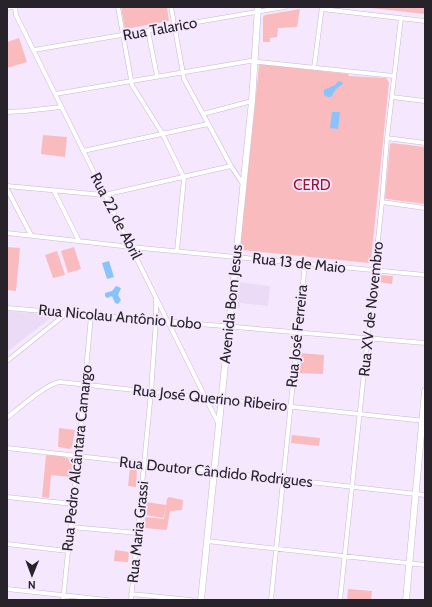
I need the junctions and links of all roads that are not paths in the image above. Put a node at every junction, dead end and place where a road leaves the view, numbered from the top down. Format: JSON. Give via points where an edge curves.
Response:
{"nodes":[{"id":1,"x":12,"y":7,"type":"edge"},
{"id":2,"x":16,"y":7,"type":"edge"},
{"id":3,"x":118,"y":7,"type":"edge"},
{"id":4,"x":171,"y":7,"type":"edge"},
{"id":5,"x":285,"y":7,"type":"edge"},
{"id":6,"x":7,"y":8,"type":"edge"},
{"id":7,"x":322,"y":8,"type":"edge"},
{"id":8,"x":258,"y":9,"type":"edge"},
{"id":9,"x":401,"y":18,"type":"junction"},
{"id":10,"x":425,"y":21,"type":"edge"},
{"id":11,"x":174,"y":26,"type":"junction"},
{"id":12,"x":148,"y":31,"type":"junction"},
{"id":13,"x":123,"y":36,"type":"junction"},
{"id":14,"x":34,"y":50,"type":"junction"},
{"id":15,"x":255,"y":61,"type":"junction"},
{"id":16,"x":314,"y":68,"type":"junction"},
{"id":17,"x":182,"y":71,"type":"junction"},
{"id":18,"x":157,"y":76,"type":"junction"},
{"id":19,"x":394,"y":76,"type":"junction"},
{"id":20,"x":132,"y":80,"type":"junction"},
{"id":21,"x":55,"y":94,"type":"junction"},
{"id":22,"x":392,"y":97,"type":"junction"},
{"id":23,"x":252,"y":101,"type":"junction"},
{"id":24,"x":425,"y":102,"type":"edge"},
{"id":25,"x":61,"y":107,"type":"junction"},
{"id":26,"x":7,"y":112,"type":"edge"},
{"id":27,"x":203,"y":114,"type":"junction"},
{"id":28,"x":208,"y":124,"type":"junction"},
{"id":29,"x":162,"y":133,"type":"junction"},
{"id":30,"x":387,"y":138,"type":"junction"},
{"id":31,"x":425,"y":143,"type":"edge"},
{"id":32,"x":83,"y":151,"type":"junction"},
{"id":33,"x":231,"y":166,"type":"junction"},
{"id":34,"x":184,"y":178,"type":"junction"},
{"id":35,"x":243,"y":184,"type":"junction"},
{"id":36,"x":7,"y":186,"type":"edge"},
{"id":37,"x":7,"y":190,"type":"edge"},
{"id":38,"x":54,"y":191,"type":"junction"},
{"id":39,"x":104,"y":195,"type":"junction"},
{"id":40,"x":382,"y":202,"type":"junction"},
{"id":41,"x":425,"y":208,"type":"edge"},
{"id":42,"x":7,"y":233,"type":"edge"},
{"id":43,"x":31,"y":235,"type":"junction"},
{"id":44,"x":79,"y":241,"type":"junction"},
{"id":45,"x":131,"y":247,"type":"junction"},
{"id":46,"x":177,"y":251,"type":"junction"},
{"id":47,"x":235,"y":257,"type":"junction"},
{"id":48,"x":305,"y":263,"type":"junction"},
{"id":49,"x":375,"y":271,"type":"junction"},
{"id":50,"x":425,"y":275,"type":"edge"},
{"id":51,"x":156,"y":296,"type":"junction"},
{"id":52,"x":7,"y":308,"type":"edge"},
{"id":53,"x":68,"y":313,"type":"junction"},
{"id":54,"x":91,"y":316,"type":"junction"},
{"id":55,"x":156,"y":320,"type":"junction"},
{"id":56,"x":169,"y":322,"type":"junction"},
{"id":57,"x":228,"y":327,"type":"junction"},
{"id":58,"x":297,"y":333,"type":"junction"},
{"id":59,"x":367,"y":339,"type":"junction"},
{"id":60,"x":425,"y":343,"type":"edge"},
{"id":61,"x":7,"y":361,"type":"edge"},
{"id":62,"x":85,"y":384,"type":"junction"},
{"id":63,"x":425,"y":391,"type":"edge"},
{"id":64,"x":151,"y":392,"type":"junction"},
{"id":65,"x":206,"y":398,"type":"junction"},
{"id":66,"x":222,"y":399,"type":"junction"},
{"id":67,"x":290,"y":406,"type":"junction"},
{"id":68,"x":361,"y":413,"type":"junction"},
{"id":69,"x":7,"y":418,"type":"edge"},
{"id":70,"x":424,"y":421,"type":"edge"},
{"id":71,"x":219,"y":425,"type":"junction"},
{"id":72,"x":7,"y":448,"type":"edge"},
{"id":73,"x":78,"y":456,"type":"junction"},
{"id":74,"x":144,"y":465,"type":"junction"},
{"id":75,"x":214,"y":472,"type":"junction"},
{"id":76,"x":283,"y":479,"type":"junction"},
{"id":77,"x":352,"y":487,"type":"junction"},
{"id":78,"x":416,"y":494,"type":"junction"},
{"id":79,"x":425,"y":495,"type":"edge"},
{"id":80,"x":7,"y":497,"type":"edge"},
{"id":81,"x":73,"y":504,"type":"junction"},
{"id":82,"x":71,"y":527,"type":"junction"},
{"id":83,"x":138,"y":534,"type":"junction"},
{"id":84,"x":207,"y":541,"type":"junction"},
{"id":85,"x":7,"y":544,"type":"edge"},
{"id":86,"x":276,"y":549,"type":"junction"},
{"id":87,"x":68,"y":551,"type":"junction"},
{"id":88,"x":344,"y":556,"type":"junction"},
{"id":89,"x":410,"y":563,"type":"junction"},
{"id":90,"x":425,"y":565,"type":"edge"},
{"id":91,"x":7,"y":589,"type":"edge"},
{"id":92,"x":131,"y":594,"type":"junction"},
{"id":93,"x":63,"y":598,"type":"edge"},
{"id":94,"x":107,"y":600,"type":"edge"},
{"id":95,"x":131,"y":600,"type":"edge"},
{"id":96,"x":191,"y":600,"type":"edge"},
{"id":97,"x":201,"y":600,"type":"edge"},
{"id":98,"x":271,"y":600,"type":"edge"},
{"id":99,"x":340,"y":600,"type":"edge"},
{"id":100,"x":406,"y":600,"type":"edge"}],
"edges":[{"from":1,"to":6,"type":"street"},
{"from":2,"to":14,"type":"street","name":"Rua 22 de Abril","via":[[16,15]]},
{"from":3,"to":13,"type":"street"},
{"from":4,"to":11,"type":"street"},
{"from":5,"to":8,"type":"street","name":"Rua Talarico"},
{"from":7,"to":9,"type":"street"},
{"from":7,"to":16,"type":"street"},
{"from":8,"to":11,"type":"street","name":"Rua Talarico"},
{"from":8,"to":15,"type":"street","name":"Avenida Bom Jesus"},
{"from":9,"to":10,"type":"street"},
{"from":9,"to":19,"type":"street","name":"Rua XV de Novembro"},
{"from":11,"to":12,"type":"street","name":"Rua Talarico"},
{"from":11,"to":17,"type":"street"},
{"from":12,"to":13,"type":"street","name":"Rua Talarico"},
{"from":12,"to":18,"type":"street"},
{"from":13,"to":14,"type":"street","name":"Rua Talarico"},
{"from":13,"to":20,"type":"street"},
{"from":14,"to":21,"type":"street","name":"Rua 22 de Abril"},
{"from":15,"to":16,"type":"street"},
{"from":15,"to":17,"type":"street"},
{"from":15,"to":23,"type":"street","name":"Avenida Bom Jesus"},
{"from":16,"to":19,"type":"street"},
{"from":17,"to":18,"type":"street"},
{"from":17,"to":27,"type":"street"},
{"from":18,"to":20,"type":"street"},
{"from":19,"to":22,"type":"street","name":"Rua XV de Novembro"},
{"from":20,"to":21,"type":"street"},
{"from":20,"to":29,"type":"street","via":[[132,85]]},
{"from":21,"to":25,"type":"street","name":"Rua 22 de Abril"},
{"from":22,"to":24,"type":"street"},
{"from":22,"to":30,"type":"street","name":"Rua XV de Novembro"},
{"from":23,"to":27,"type":"street"},
{"from":23,"to":35,"type":"street","name":"Avenida Bom Jesus"},
{"from":25,"to":26,"type":"street"},
{"from":25,"to":32,"type":"street","name":"Rua 22 de Abril"},
{"from":27,"to":28,"type":"street"},
{"from":28,"to":29,"type":"street"},
{"from":28,"to":33,"type":"street"},
{"from":29,"to":32,"type":"street"},
{"from":29,"to":34,"type":"street"},
{"from":30,"to":31,"type":"street"},
{"from":30,"to":40,"type":"street","name":"Rua XV de Novembro"},
{"from":32,"to":39,"type":"street","name":"Rua 22 de Abril"},
{"from":33,"to":34,"type":"street"},
{"from":33,"to":35,"type":"street"},
{"from":34,"to":39,"type":"street"},
{"from":34,"to":46,"type":"street"},
{"from":35,"to":47,"type":"street","name":"Avenida Bom Jesus"},
{"from":36,"to":38,"type":"street"},
{"from":37,"to":43,"type":"street"},
{"from":38,"to":39,"type":"street"},
{"from":38,"to":44,"type":"street"},
{"from":39,"to":45,"type":"street","name":"Rua 22 de Abril"},
{"from":40,"to":41,"type":"street"},
{"from":40,"to":49,"type":"street","name":"Rua XV de Novembro"},
{"from":42,"to":43,"type":"street","name":"Rua 13 de Maio"},
{"from":43,"to":44,"type":"street","name":"Rua 13 de Maio"},
{"from":44,"to":45,"type":"street","name":"Rua 13 de Maio"},
{"from":45,"to":46,"type":"street","name":"Rua 13 de Maio"},
{"from":45,"to":51,"type":"street","name":"Rua 22 de Abril"},
{"from":46,"to":47,"type":"street","name":"Rua 13 de Maio"},
{"from":47,"to":48,"type":"street","name":"Rua 13 de Maio"},
{"from":47,"to":57,"type":"street","name":"Avenida Bom Jesus"},
{"from":48,"to":49,"type":"street","name":"Rua 13 de Maio"},
{"from":48,"to":58,"type":"street","name":"Rua José Ferreira"},
{"from":49,"to":50,"type":"street","name":"Rua 13 de Maio"},
{"from":49,"to":59,"type":"street","name":"Rua XV de Novembro"},
{"from":51,"to":55,"type":"street","name":"Rua Maria Grassi"},
{"from":51,"to":56,"type":"street","name":"Rua 22 de Abril"},
{"from":52,"to":53,"type":"street","name":"Rua Nicolau Antônio Lobo"},
{"from":53,"to":54,"type":"street","name":"Rua Nicolau Antônio Lobo"},
{"from":53,"to":61,"type":"street"},
{"from":54,"to":55,"type":"street","name":"Rua Nicolau Antônio Lobo"},
{"from":54,"to":62,"type":"street","name":"Rua Pedro Alcântara Camargo"},
{"from":55,"to":56,"type":"street","name":"Rua Nicolau Antônio Lobo"},
{"from":55,"to":64,"type":"street","name":"Rua Maria Grassi"},
{"from":56,"to":57,"type":"street","name":"Rua Nicolau Antônio Lobo"},
{"from":56,"to":65,"type":"street","name":"Rua 22 de Abril"},
{"from":57,"to":58,"type":"street","name":"Rua Nicolau Antônio Lobo"},
{"from":57,"to":66,"type":"street","name":"Avenida Bom Jesus"},
{"from":58,"to":59,"type":"street","name":"Rua Nicolau Antônio Lobo"},
{"from":58,"to":67,"type":"street","name":"Rua José Ferreira"},
{"from":59,"to":60,"type":"street","name":"Rua Nicolau Antônio Lobo"},
{"from":59,"to":68,"type":"street","name":"Rua XV de Novembro"},
{"from":62,"to":64,"type":"street","name":"Rua José Querino Ribeiro"},
{"from":62,"to":69,"type":"street","name":"Rua José Querino Ribeiro","via":[[56,382]]},
{"from":62,"to":73,"type":"street","name":"Rua Pedro Alcântara Camargo"},
{"from":63,"to":70,"type":"street"},
{"from":64,"to":65,"type":"street","name":"Rua José Querino Ribeiro"},
{"from":64,"to":74,"type":"street","name":"Rua Maria Grassi"},
{"from":65,"to":66,"type":"street","name":"Rua José Querino Ribeiro"},
{"from":65,"to":71,"type":"street","name":"Rua 22 de Abril"},
{"from":66,"to":67,"type":"street","name":"Rua José Querino Ribeiro"},
{"from":66,"to":71,"type":"street","name":"Avenida Bom Jesus"},
{"from":67,"to":68,"type":"street","name":"Rua José Querino Ribeiro"},
{"from":67,"to":76,"type":"street","name":"Rua José Ferreira"},
{"from":68,"to":70,"type":"street","name":"Rua José Querino Ribeiro"},
{"from":68,"to":77,"type":"street","name":"Rua XV de Novembro"},
{"from":70,"to":78,"type":"street"},
{"from":71,"to":75,"type":"street","name":"Avenida Bom Jesus"},
{"from":72,"to":73,"type":"street","name":"Rua Doutor Cândido Rodrigues"},
{"from":73,"to":74,"type":"street","name":"Rua Doutor Cândido Rodrigues"},
{"from":73,"to":81,"type":"street","name":"Rua Pedro Alcântara Camargo"},
{"from":74,"to":75,"type":"street","name":"Rua Doutor Cândido Rodrigues"},
{"from":74,"to":83,"type":"street","name":"Rua Maria Grassi"},
{"from":75,"to":76,"type":"street","name":"Rua Doutor Cândido Rodrigues"},
{"from":75,"to":84,"type":"street","name":"Avenida Bom Jesus"},
{"from":76,"to":77,"type":"street","name":"Rua Doutor Cândido Rodrigues"},
{"from":76,"to":86,"type":"street","name":"Rua José Ferreira"},
{"from":77,"to":78,"type":"street","name":"Rua Doutor Cândido Rodrigues"},
{"from":77,"to":88,"type":"street","name":"Rua XV de Novembro"},
{"from":78,"to":79,"type":"street","name":"Rua Doutor Cândido Rodrigues"},
{"from":78,"to":89,"type":"street"},
{"from":80,"to":81,"type":"street"},
{"from":81,"to":82,"type":"street","name":"Rua Pedro Alcântara Camargo"},
{"from":82,"to":83,"type":"street"},
{"from":82,"to":87,"type":"street","name":"Rua Pedro Alcântara Camargo"},
{"from":83,"to":92,"type":"street","name":"Rua Maria Grassi"},
{"from":84,"to":86,"type":"street"},
{"from":84,"to":97,"type":"street","name":"Avenida Bom Jesus"},
{"from":85,"to":87,"type":"street"},
{"from":86,"to":88,"type":"street"},
{"from":86,"to":98,"type":"street","name":"Rua José Ferreira"},
{"from":87,"to":93,"type":"street","name":"Rua Pedro Alcântara Camargo"},
{"from":88,"to":89,"type":"street"},
{"from":88,"to":99,"type":"street","name":"Rua XV de Novembro"},
{"from":89,"to":90,"type":"street"},
{"from":89,"to":100,"type":"street"},
{"from":91,"to":93,"type":"street"},
{"from":92,"to":95,"type":"street","name":"Rua Maria Grassi"},
{"from":92,"to":96,"type":"street"},
{"from":93,"to":94,"type":"street"}]}
